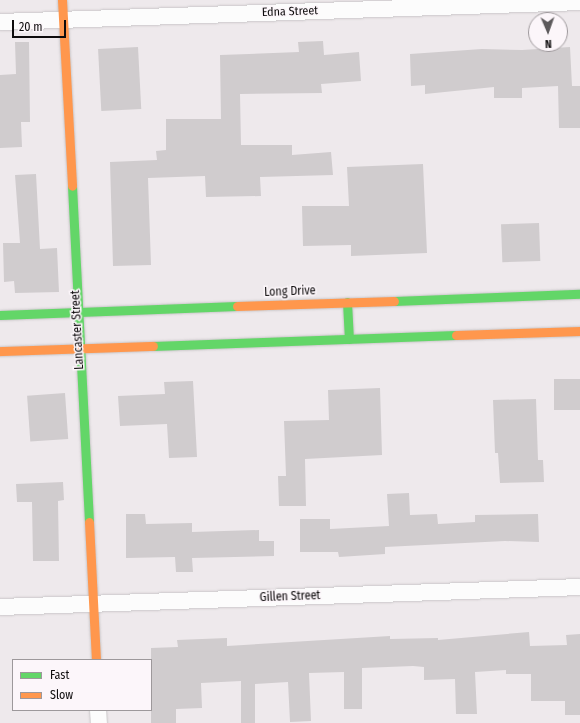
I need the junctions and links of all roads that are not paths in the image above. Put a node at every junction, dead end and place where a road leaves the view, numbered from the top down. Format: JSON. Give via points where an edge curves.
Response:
{"nodes":[{"id":1,"x":62,"y":0,"type":"edge"},
{"id":2,"x":580,"y":2,"type":"edge"},
{"id":3,"x":63,"y":20,"type":"junction"},
{"id":4,"x":0,"y":22,"type":"edge"},
{"id":5,"x":580,"y":294,"type":"edge"},
{"id":6,"x":347,"y":302,"type":"junction"},
{"id":7,"x":77,"y":312,"type":"junction"},
{"id":8,"x":0,"y":314,"type":"edge"},
{"id":9,"x":580,"y":331,"type":"edge"},
{"id":10,"x":349,"y":339,"type":"junction"},
{"id":11,"x":79,"y":348,"type":"junction"},
{"id":12,"x":0,"y":351,"type":"edge"},
{"id":13,"x":580,"y":587,"type":"edge"},
{"id":14,"x":94,"y":604,"type":"junction"},
{"id":15,"x":0,"y":608,"type":"edge"},
{"id":16,"x":96,"y":659,"type":"edge"},
{"id":17,"x":98,"y":711,"type":"edge"},
{"id":18,"x":98,"y":723,"type":"edge"}],
"edges":[{"from":1,"to":3,"type":"main road","name":"Lancaster Street"},
{"from":2,"to":3,"type":"street","name":"Edna Street"},
{"from":3,"to":4,"type":"street","name":"Edna Street"},
{"from":3,"to":7,"type":"main road","name":"Lancaster Street"},
{"from":5,"to":6,"type":"main road","name":"Long Drive"},
{"from":6,"to":7,"type":"main road","name":"Long Drive"},
{"from":6,"to":10,"type":"main road"},
{"from":7,"to":8,"type":"main road","name":"Long Drive"},
{"from":7,"to":11,"type":"main road","name":"Lancaster Street"},
{"from":9,"to":10,"type":"main road"},
{"from":10,"to":11,"type":"main road"},
{"from":11,"to":12,"type":"main road"},
{"from":11,"to":14,"type":"main road","name":"Lancaster Street"},
{"from":13,"to":14,"type":"street","name":"Gillen Street"},
{"from":14,"to":15,"type":"street","name":"Gillen Street"},
{"from":14,"to":16,"type":"main road","name":"Lancaster Street"},
{"from":17,"to":18,"type":"street"}]}
